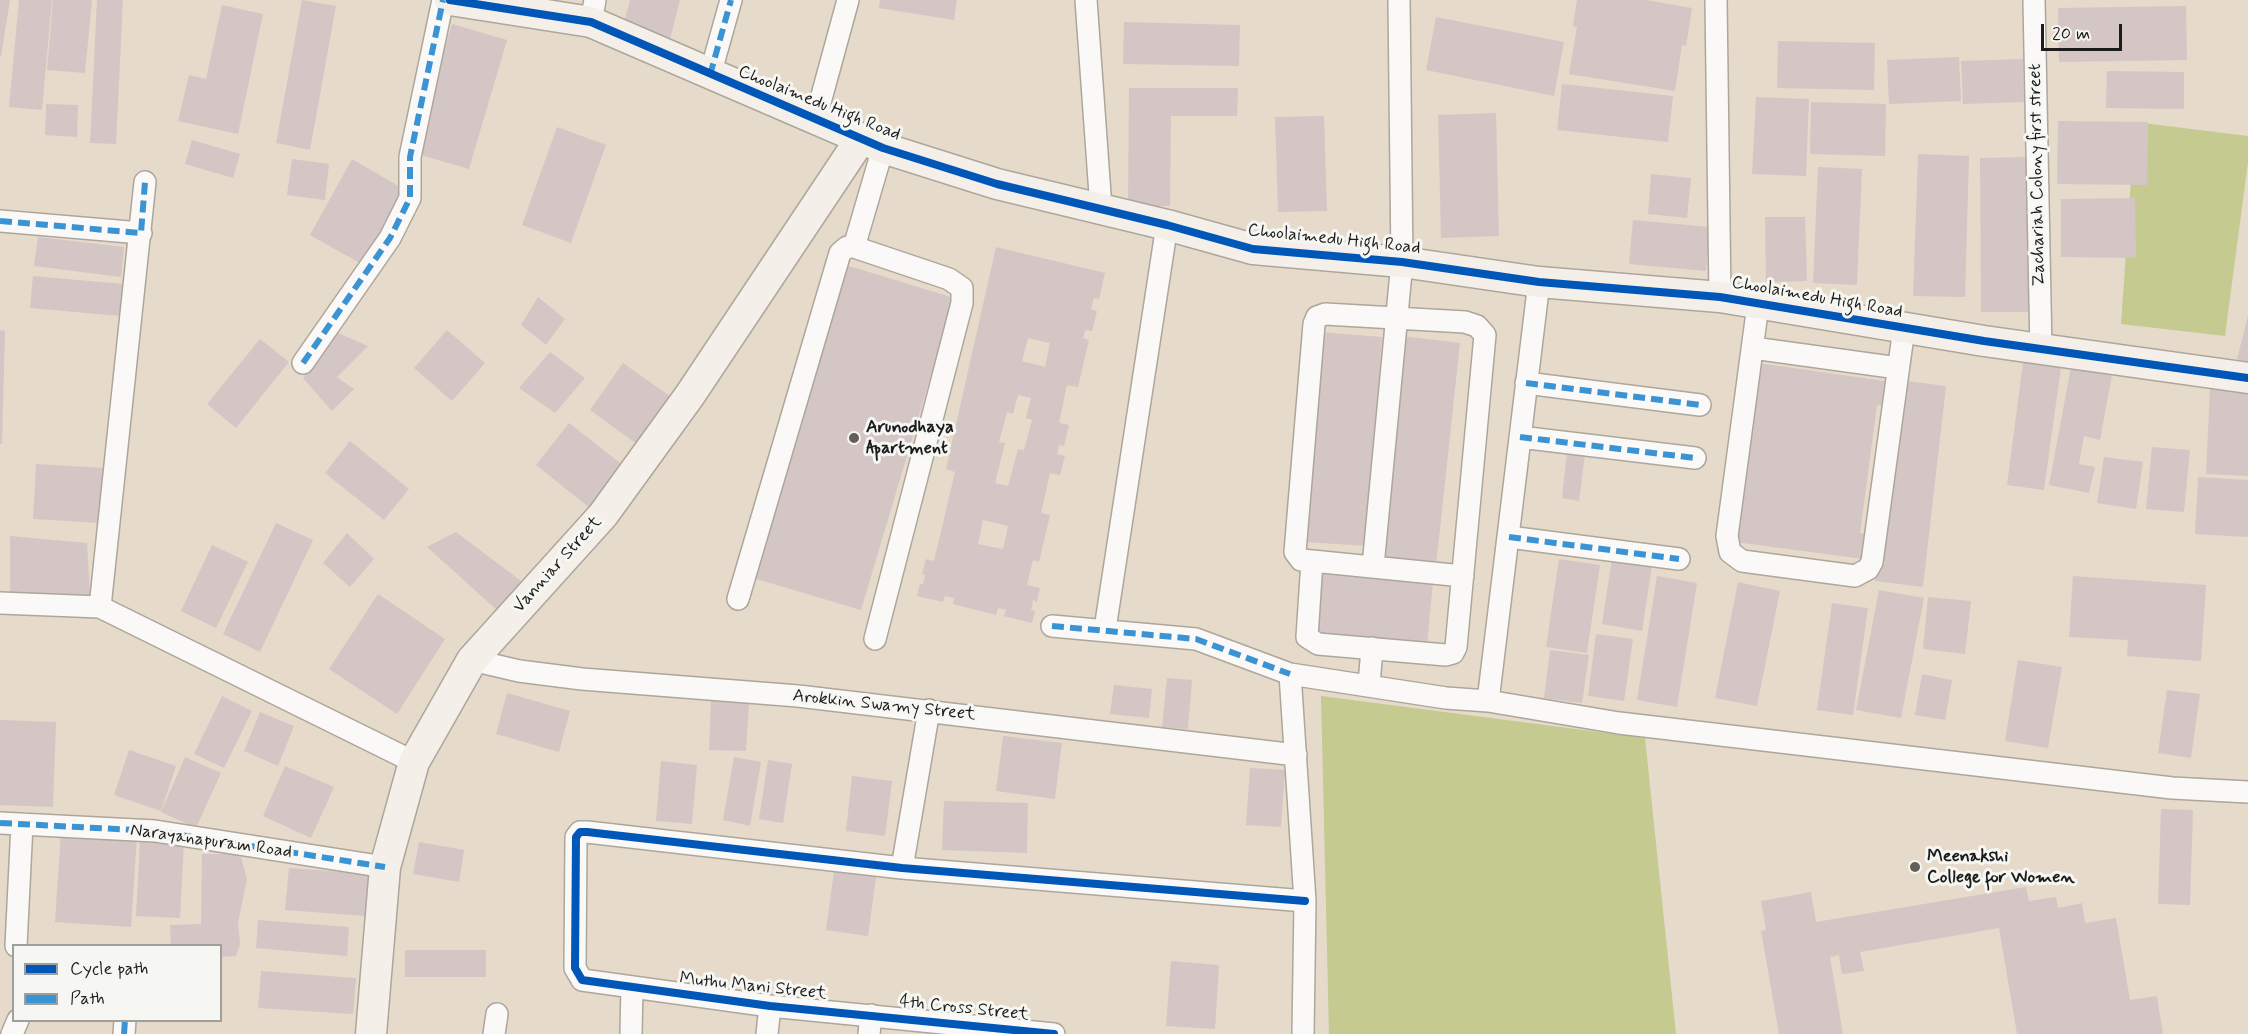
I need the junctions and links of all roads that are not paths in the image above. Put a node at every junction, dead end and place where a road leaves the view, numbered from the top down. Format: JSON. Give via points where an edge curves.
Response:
{"nodes":[{"id":1,"x":443,"y":0,"type":"edge"},
{"id":2,"x":450,"y":0,"type":"edge"},
{"id":3,"x":731,"y":0,"type":"edge"},
{"id":4,"x":848,"y":0,"type":"edge"},
{"id":5,"x":1086,"y":0,"type":"edge"},
{"id":6,"x":1399,"y":0,"type":"edge"},
{"id":7,"x":1716,"y":0,"type":"edge"},
{"id":8,"x":2034,"y":0,"type":"edge"},
{"id":9,"x":593,"y":11,"type":"edge"},
{"id":10,"x":710,"y":75,"type":"junction"},
{"id":11,"x":815,"y":121,"type":"junction"},
{"id":12,"x":871,"y":144,"type":"junction"},
{"id":13,"x":145,"y":182,"type":"dead end"},
{"id":14,"x":1101,"y":208,"type":"junction"},
{"id":15,"x":0,"y":221,"type":"edge"},
{"id":16,"x":1167,"y":225,"type":"junction"},
{"id":17,"x":141,"y":233,"type":"junction"},
{"id":18,"x":854,"y":247,"type":"junction"},
{"id":19,"x":1402,"y":262,"type":"junction"},
{"id":20,"x":1539,"y":282,"type":"junction"},
{"id":21,"x":1720,"y":297,"type":"junction"},
{"id":22,"x":1758,"y":305,"type":"junction"},
{"id":23,"x":1397,"y":316,"type":"junction"},
{"id":24,"x":1904,"y":328,"type":"junction"},
{"id":25,"x":1753,"y":348,"type":"junction"},
{"id":26,"x":2041,"y":350,"type":"junction"},
{"id":27,"x":303,"y":363,"type":"dead end"},
{"id":28,"x":1898,"y":368,"type":"junction"},
{"id":29,"x":2248,"y":378,"type":"edge"},
{"id":30,"x":1526,"y":383,"type":"junction"},
{"id":31,"x":1700,"y":405,"type":"dead end"},
{"id":32,"x":1520,"y":437,"type":"junction"},
{"id":33,"x":1695,"y":458,"type":"dead end"},
{"id":34,"x":1509,"y":537,"type":"junction"},
{"id":35,"x":1679,"y":559,"type":"dead end"},
{"id":36,"x":1312,"y":561,"type":"junction"},
{"id":37,"x":1373,"y":567,"type":"junction"},
{"id":38,"x":1463,"y":576,"type":"junction"},
{"id":39,"x":738,"y":599,"type":"dead end"},
{"id":40,"x":0,"y":603,"type":"edge"},
{"id":41,"x":100,"y":607,"type":"junction"},
{"id":42,"x":1052,"y":626,"type":"dead end"},
{"id":43,"x":1105,"y":629,"type":"junction"},
{"id":44,"x":875,"y":639,"type":"dead end"},
{"id":45,"x":1372,"y":648,"type":"junction"},
{"id":46,"x":472,"y":660,"type":"junction"},
{"id":47,"x":1290,"y":674,"type":"junction"},
{"id":48,"x":1369,"y":685,"type":"junction"},
{"id":49,"x":1488,"y":701,"type":"junction"},
{"id":50,"x":929,"y":710,"type":"junction"},
{"id":51,"x":1296,"y":755,"type":"junction"},
{"id":52,"x":414,"y":762,"type":"junction"},
{"id":53,"x":2248,"y":792,"type":"edge"},
{"id":54,"x":0,"y":823,"type":"edge"},
{"id":55,"x":22,"y":824,"type":"junction"},
{"id":56,"x":385,"y":867,"type":"junction"},
{"id":57,"x":902,"y":868,"type":"junction"},
{"id":58,"x":1305,"y":901,"type":"junction"},
{"id":59,"x":16,"y":944,"type":"edge"},
{"id":60,"x":632,"y":987,"type":"junction"},
{"id":61,"x":770,"y":1006,"type":"junction"},
{"id":62,"x":870,"y":1024,"type":"edge"},
{"id":63,"x":1030,"y":1033,"type":"edge"},
{"id":64,"x":371,"y":1034,"type":"edge"},
{"id":65,"x":631,"y":1034,"type":"edge"},
{"id":66,"x":767,"y":1034,"type":"edge"},
{"id":67,"x":1054,"y":1034,"type":"edge"},
{"id":68,"x":1303,"y":1034,"type":"edge"}],
"edges":[{"from":1,"to":27,"type":"street","via":[[410,157],[410,198],[390,238]]},
{"from":2,"to":9,"type":"street","name":"Choolaimedu High Road"},
{"from":3,"to":10,"type":"street"},
{"from":4,"to":11,"type":"street"},
{"from":5,"to":14,"type":"street"},
{"from":6,"to":19,"type":"street"},
{"from":7,"to":21,"type":"street"},
{"from":8,"to":26,"type":"street","name":"Zachariah Colony first street"},
{"from":9,"to":10,"type":"street","name":"Choolaimedu High Road"},
{"from":10,"to":11,"type":"street","name":"Choolaimedu High Road"},
{"from":11,"to":12,"type":"street","name":"Choolaimedu High Road"},
{"from":12,"to":14,"type":"street","name":"Choolaimedu High Road","via":[[997,184]]},
{"from":12,"to":18,"type":"street"},
{"from":12,"to":46,"type":"street","name":"Vanniar Street","via":[[603,515]]},
{"from":13,"to":17,"type":"street"},
{"from":14,"to":16,"type":"street","name":"Choolaimedu High Road"},
{"from":15,"to":17,"type":"street"},
{"from":16,"to":19,"type":"street","name":"Choolaimedu High Road","via":[[1253,249]]},
{"from":16,"to":43,"type":"street"},
{"from":17,"to":41,"type":"street"},
{"from":18,"to":39,"type":"street","via":[[840,253]]},
{"from":18,"to":44,"type":"street","via":[[949,279],[962,288],[962,303]]},
{"from":19,"to":20,"type":"street","name":"Choolaimedu High Road"},
{"from":19,"to":23,"type":"street"},
{"from":20,"to":21,"type":"street","name":"Choolaimedu High Road"},
{"from":20,"to":30,"type":"street"},
{"from":21,"to":22,"type":"street","name":"Choolaimedu High Road"},
{"from":22,"to":24,"type":"street","name":"Choolaimedu High Road"},
{"from":22,"to":25,"type":"street"},
{"from":23,"to":36,"type":"street","via":[[1325,314],[1317,317],[1314,324],[1295,552],[1301,560]]},
{"from":23,"to":37,"type":"street"},
{"from":23,"to":38,"type":"street","via":[[1465,322],[1477,326],[1485,335]]},
{"from":24,"to":26,"type":"street","name":"Choolaimedu High Road"},
{"from":24,"to":28,"type":"street"},
{"from":25,"to":28,"type":"street"},
{"from":25,"to":28,"type":"street","via":[[1727,536],[1730,552],[1742,561],[1855,576],[1868,569]]},
{"from":26,"to":29,"type":"street","name":"Choolaimedu High Road"},
{"from":30,"to":31,"type":"street"},
{"from":30,"to":32,"type":"street"},
{"from":32,"to":33,"type":"street"},
{"from":32,"to":34,"type":"street"},
{"from":34,"to":35,"type":"street"},
{"from":34,"to":49,"type":"street"},
{"from":36,"to":37,"type":"street"},
{"from":36,"to":45,"type":"street","via":[[1307,637],[1318,644]]},
{"from":37,"to":38,"type":"street"},
{"from":38,"to":45,"type":"street","via":[[1453,653]]},
{"from":40,"to":41,"type":"street"},
{"from":41,"to":52,"type":"street"},
{"from":42,"to":43,"type":"street"},
{"from":43,"to":47,"type":"street","via":[[1196,639]]},
{"from":45,"to":48,"type":"street"},
{"from":46,"to":50,"type":"street","name":"Arokkin Swamy Street","via":[[582,679]]},
{"from":46,"to":52,"type":"street","name":"Vanniar Street"},
{"from":47,"to":48,"type":"street"},
{"from":47,"to":51,"type":"street"},
{"from":48,"to":49,"type":"street"},
{"from":49,"to":53,"type":"street","via":[[1619,723],[2172,788]]},
{"from":50,"to":51,"type":"street","name":"Arokkin Swamy Street"},
{"from":50,"to":57,"type":"street"},
{"from":51,"to":58,"type":"street"},
{"from":52,"to":56,"type":"street","name":"Vanniar Street"},
{"from":54,"to":55,"type":"street","name":"Narayanapuram Road"},
{"from":55,"to":56,"type":"street","name":"Narayanapuram Road","via":[[155,831]]},
{"from":55,"to":59,"type":"street"},
{"from":56,"to":64,"type":"street","name":"Vanniar Street"},
{"from":57,"to":58,"type":"street"},
{"from":57,"to":60,"type":"street","name":"Muthu Mani Street","via":[[580,832],[576,837],[577,975],[582,980]]},
{"from":58,"to":68,"type":"street"},
{"from":60,"to":61,"type":"street","name":"Muthu Mani Street"},
{"from":60,"to":65,"type":"street"},
{"from":61,"to":62,"type":"street","name":"Muthu Mani Street"},
{"from":61,"to":66,"type":"street"},
{"from":62,"to":63,"type":"street","name":"4th Cross Street"},
{"from":63,"to":67,"type":"street","name":"4th Cross Street"}]}
